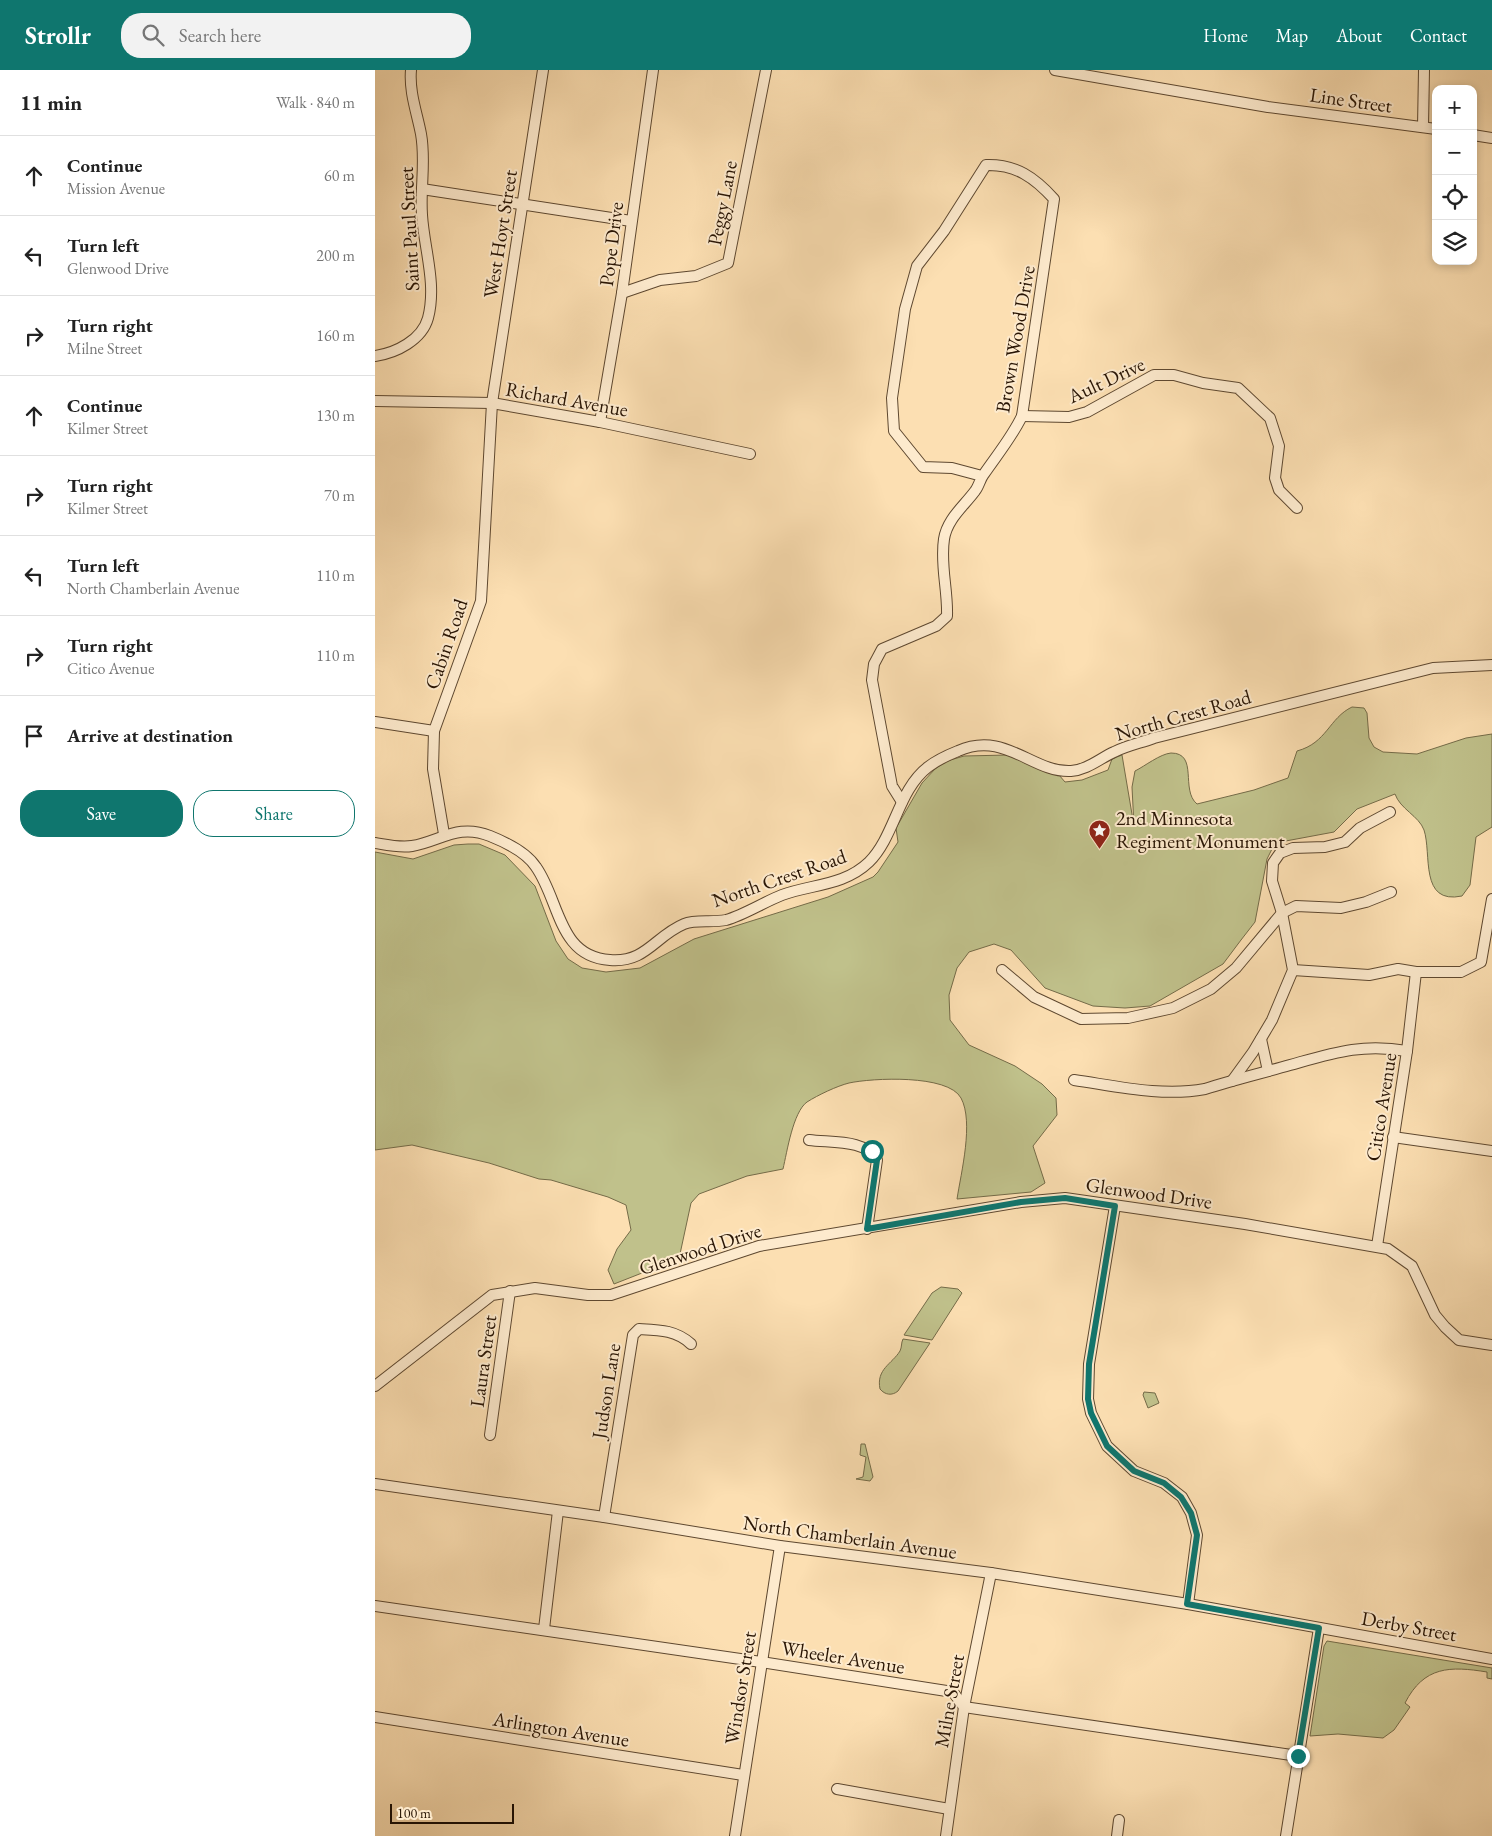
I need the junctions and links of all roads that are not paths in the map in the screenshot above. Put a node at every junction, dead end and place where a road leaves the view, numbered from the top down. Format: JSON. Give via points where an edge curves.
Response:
{"nodes":[{"id":1,"x":411,"y":70,"type":"edge"},
{"id":2,"x":543,"y":70,"type":"edge"},
{"id":3,"x":653,"y":70,"type":"edge"},
{"id":4,"x":766,"y":70,"type":"edge"},
{"id":5,"x":1055,"y":70,"type":"edge"},
{"id":6,"x":1424,"y":70,"type":"edge"},
{"id":7,"x":1423,"y":127,"type":"junction"},
{"id":8,"x":1432,"y":128,"type":"edge"},
{"id":9,"x":1477,"y":136,"type":"edge"},
{"id":10,"x":1492,"y":138,"type":"edge"},
{"id":11,"x":422,"y":189,"type":"junction"},
{"id":12,"x":522,"y":203,"type":"junction"},
{"id":13,"x":631,"y":221,"type":"junction"},
{"id":14,"x":622,"y":293,"type":"junction"},
{"id":15,"x":375,"y":356,"type":"edge"},
{"id":16,"x":375,"y":400,"type":"edge"},
{"id":17,"x":492,"y":403,"type":"junction"},
{"id":18,"x":1022,"y":416,"type":"junction"},
{"id":19,"x":600,"y":422,"type":"junction"},
{"id":20,"x":750,"y":454,"type":"dead end"},
{"id":21,"x":982,"y":476,"type":"junction"},
{"id":22,"x":1297,"y":508,"type":"dead end"},
{"id":23,"x":1492,"y":665,"type":"edge"},
{"id":24,"x":375,"y":722,"type":"edge"},
{"id":25,"x":434,"y":731,"type":"junction"},
{"id":26,"x":902,"y":802,"type":"junction"},
{"id":27,"x":1390,"y":812,"type":"dead end"},
{"id":28,"x":444,"y":834,"type":"junction"},
{"id":29,"x":375,"y":843,"type":"edge"},
{"id":30,"x":1391,"y":892,"type":"dead end"},
{"id":31,"x":1492,"y":899,"type":"edge"},
{"id":32,"x":1282,"y":913,"type":"junction"},
{"id":33,"x":1488,"y":942,"type":"edge"},
{"id":34,"x":1002,"y":970,"type":"dead end"},
{"id":35,"x":1293,"y":970,"type":"junction"},
{"id":36,"x":1415,"y":972,"type":"junction"},
{"id":37,"x":1261,"y":1039,"type":"junction"},
{"id":38,"x":1407,"y":1051,"type":"junction"},
{"id":39,"x":1268,"y":1071,"type":"junction"},
{"id":40,"x":1074,"y":1080,"type":"dead end"},
{"id":41,"x":1232,"y":1081,"type":"junction"},
{"id":42,"x":1393,"y":1137,"type":"junction"},
{"id":43,"x":809,"y":1140,"type":"dead end"},
{"id":44,"x":1492,"y":1151,"type":"edge"},
{"id":45,"x":1115,"y":1206,"type":"junction"},
{"id":46,"x":867,"y":1229,"type":"junction"},
{"id":47,"x":1377,"y":1246,"type":"junction"},
{"id":48,"x":510,"y":1291,"type":"junction"},
{"id":49,"x":691,"y":1344,"type":"dead end"},
{"id":50,"x":1492,"y":1345,"type":"edge"},
{"id":51,"x":375,"y":1386,"type":"edge"},
{"id":52,"x":490,"y":1435,"type":"dead end"},
{"id":53,"x":375,"y":1484,"type":"edge"},
{"id":54,"x":558,"y":1511,"type":"junction"},
{"id":55,"x":604,"y":1517,"type":"junction"},
{"id":56,"x":780,"y":1546,"type":"junction"},
{"id":57,"x":991,"y":1573,"type":"junction"},
{"id":58,"x":1187,"y":1604,"type":"junction"},
{"id":59,"x":375,"y":1606,"type":"edge"},
{"id":60,"x":1319,"y":1628,"type":"junction"},
{"id":61,"x":544,"y":1629,"type":"junction"},
{"id":62,"x":1492,"y":1659,"type":"edge"},
{"id":63,"x":761,"y":1662,"type":"junction"},
{"id":64,"x":964,"y":1707,"type":"junction"},
{"id":65,"x":375,"y":1717,"type":"edge"},
{"id":66,"x":1298,"y":1756,"type":"junction"},
{"id":67,"x":743,"y":1775,"type":"junction"},
{"id":68,"x":837,"y":1789,"type":"dead end"},
{"id":69,"x":949,"y":1810,"type":"junction"},
{"id":70,"x":1119,"y":1820,"type":"dead end"},
{"id":71,"x":735,"y":1836,"type":"edge"},
{"id":72,"x":946,"y":1836,"type":"edge"},
{"id":73,"x":1117,"y":1836,"type":"edge"},
{"id":74,"x":1286,"y":1836,"type":"edge"}],
"edges":[{"from":1,"to":11,"type":"street","name":"Saint Paul Street","via":[[422,143]]},
{"from":2,"to":12,"type":"street","name":"West Hoyt Street"},
{"from":3,"to":13,"type":"street","name":"Pope Drive"},
{"from":4,"to":14,"type":"street","name":"Peggy Lane","via":[[728,263],[696,276],[660,280]]},
{"from":5,"to":7,"type":"street","name":"Line Street","via":[[1268,106]]},
{"from":6,"to":7,"type":"street"},
{"from":7,"to":8,"type":"street","name":"Line Street"},
{"from":9,"to":10,"type":"street"},
{"from":11,"to":12,"type":"street"},
{"from":11,"to":15,"type":"street","name":"Saint Paul Street","via":[[431,290],[428,319],[416,338],[400,348]]},
{"from":12,"to":13,"type":"street"},
{"from":12,"to":17,"type":"street","name":"West Hoyt Street"},
{"from":13,"to":14,"type":"street","name":"Pope Drive"},
{"from":14,"to":19,"type":"street","name":"Pope Drive"},
{"from":16,"to":17,"type":"street","name":"Richard Avenue"},
{"from":17,"to":19,"type":"street","name":"Richard Avenue"},
{"from":17,"to":25,"type":"street","name":"Cabin Road","via":[[481,601]]},
{"from":18,"to":21,"type":"street","name":"Brown Wood Drive","via":[[1014,433]]},
{"from":18,"to":21,"type":"street","name":"Brown Wood Drive","via":[[1054,200],[1038,181],[1003,165],[986,165],[944,231],[917,266],[905,310],[892,398],[894,431],[923,467],[952,468]]},
{"from":18,"to":22,"type":"street","name":"Ault Drive","via":[[1069,417],[1108,402],[1154,375],[1174,375],[1238,388],[1270,418],[1279,446],[1275,478],[1279,490]]},
{"from":19,"to":20,"type":"street","name":"Richard Avenue"},
{"from":21,"to":26,"type":"street","name":"Brown Wood Drive","via":[[976,490],[957,510],[944,537],[942,559],[948,595],[947,616],[935,626],[882,649],[874,664],[871,680],[892,786]]},
{"from":23,"to":26,"type":"street","name":"North Crest Road","via":[[1433,668],[1153,738],[1111,753],[1085,768],[1070,771],[1055,769],[1008,749],[985,745],[960,750],[928,767]]},
{"from":24,"to":25,"type":"street"},
{"from":25,"to":28,"type":"street","name":"Cabin Road","via":[[433,769]]},
{"from":26,"to":28,"type":"street","name":"North Crest Road","via":[[888,834],[869,862],[848,878],[786,894],[727,920],[687,923],[674,928],[640,956],[611,961],[577,949],[561,925],[546,883],[535,864],[510,845],[487,834],[464,831]]},
{"from":27,"to":32,"type":"street","via":[[1360,828],[1345,842],[1325,847],[1293,848],[1280,853],[1273,863],[1273,881]]},
{"from":28,"to":29,"type":"street","name":"North Crest Road","via":[[414,846]]},
{"from":30,"to":32,"type":"street","via":[[1341,908],[1296,906]]},
{"from":31,"to":33,"type":"street"},
{"from":32,"to":34,"type":"street","via":[[1236,968],[1211,989],[1173,1008],[1128,1018],[1081,1018],[1034,996]]},
{"from":32,"to":35,"type":"street"},
{"from":33,"to":36,"type":"street","via":[[1481,962],[1461,972]]},
{"from":35,"to":36,"type":"street","via":[[1369,975],[1398,969]]},
{"from":35,"to":37,"type":"street"},
{"from":36,"to":38,"type":"street","name":"Citico Avenue"},
{"from":37,"to":39,"type":"street"},
{"from":37,"to":41,"type":"street"},
{"from":38,"to":39,"type":"street","via":[[1357,1047],[1321,1054]]},
{"from":38,"to":42,"type":"street","name":"Citico Avenue"},
{"from":39,"to":41,"type":"street"},
{"from":40,"to":41,"type":"street","via":[[1186,1093]]},
{"from":42,"to":44,"type":"street"},
{"from":42,"to":47,"type":"street","name":"Citico Avenue"},
{"from":43,"to":46,"type":"street","via":[[863,1146],[872,1151],[877,1160]]},
{"from":45,"to":46,"type":"street","name":"Glenwood Drive","via":[[1065,1198],[1021,1202]]},
{"from":45,"to":47,"type":"street","name":"Glenwood Drive"},
{"from":45,"to":58,"type":"street","via":[[1089,1364],[1088,1399],[1107,1446],[1134,1471],[1164,1483],[1181,1497],[1191,1513],[1197,1535]]},
{"from":46,"to":48,"type":"street","name":"Glenwood Drive","via":[[759,1246],[611,1295],[535,1288]]},
{"from":47,"to":50,"type":"street","name":"Glenwood Drive","via":[[1399,1254],[1413,1266],[1435,1315],[1459,1340]]},
{"from":48,"to":51,"type":"street","name":"Glenwood Drive","via":[[492,1295]]},
{"from":48,"to":52,"type":"street","name":"Laura Street"},
{"from":49,"to":55,"type":"street","name":"Judson Lane","via":[[683,1336],[663,1330],[639,1329],[633,1335]]},
{"from":53,"to":54,"type":"street","name":"North Chamberlain Avenue"},
{"from":54,"to":55,"type":"street","name":"North Chamberlain Avenue"},
{"from":54,"to":61,"type":"street"},
{"from":55,"to":56,"type":"street","name":"North Chamberlain Avenue"},
{"from":56,"to":57,"type":"street","name":"North Chamberlain Avenue"},
{"from":56,"to":63,"type":"street","name":"Windsor Street"},
{"from":57,"to":58,"type":"street","name":"North Chamberlain Avenue"},
{"from":57,"to":64,"type":"street","name":"Milne Street"},
{"from":58,"to":60,"type":"street","name":"North Chamberlain Avenue"},
{"from":59,"to":61,"type":"street","name":"Wheeler Avenue"},
{"from":60,"to":62,"type":"street","name":"Derby Street"},
{"from":60,"to":66,"type":"street"},
{"from":61,"to":63,"type":"street","name":"Wheeler Avenue"},
{"from":63,"to":64,"type":"street","name":"Wheeler Avenue","via":[[953,1692]]},
{"from":63,"to":67,"type":"street","name":"Windsor Street"},
{"from":64,"to":66,"type":"street"},
{"from":64,"to":69,"type":"street","name":"Milne Street"},
{"from":65,"to":67,"type":"street","name":"Arlington Avenue"},
{"from":66,"to":74,"type":"street"},
{"from":67,"to":71,"type":"street","name":"Windsor Street"},
{"from":68,"to":69,"type":"street"},
{"from":69,"to":72,"type":"street","name":"Milne Street"},
{"from":70,"to":73,"type":"street"}]}
